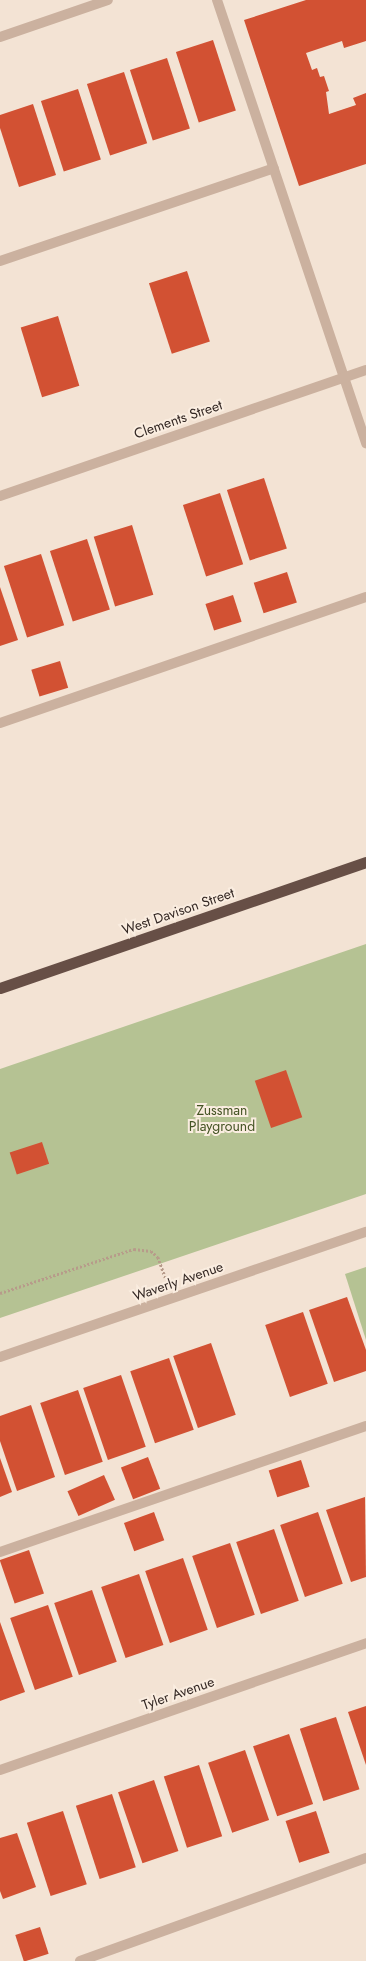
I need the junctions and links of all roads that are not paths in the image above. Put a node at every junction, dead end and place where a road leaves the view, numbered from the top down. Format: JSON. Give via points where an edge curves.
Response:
{"nodes":[{"id":1,"x":108,"y":0,"type":"edge"},
{"id":2,"x":217,"y":0,"type":"edge"},
{"id":3,"x":0,"y":37,"type":"edge"},
{"id":4,"x":274,"y":168,"type":"junction"},
{"id":5,"x":0,"y":261,"type":"edge"},
{"id":6,"x":366,"y":370,"type":"edge"},
{"id":7,"x":343,"y":378,"type":"junction"},
{"id":8,"x":366,"y":444,"type":"edge"},
{"id":9,"x":0,"y":496,"type":"edge"},
{"id":10,"x":366,"y":597,"type":"edge"},
{"id":11,"x":0,"y":722,"type":"edge"},
{"id":12,"x":366,"y":862,"type":"edge"},
{"id":13,"x":0,"y":988,"type":"edge"},
{"id":14,"x":366,"y":1232,"type":"edge"},
{"id":15,"x":0,"y":1357,"type":"edge"},
{"id":16,"x":366,"y":1426,"type":"edge"},
{"id":17,"x":0,"y":1552,"type":"edge"},
{"id":18,"x":366,"y":1643,"type":"edge"},
{"id":19,"x":0,"y":1770,"type":"edge"},
{"id":20,"x":366,"y":1858,"type":"edge"},
{"id":21,"x":80,"y":1961,"type":"edge"}],
"edges":[{"from":1,"to":3,"type":"street"},
{"from":2,"to":4,"type":"street"},
{"from":4,"to":5,"type":"street"},
{"from":4,"to":7,"type":"street"},
{"from":6,"to":7,"type":"street","name":"Clements Street"},
{"from":7,"to":8,"type":"street"},
{"from":7,"to":9,"type":"street","name":"Clements Street"},
{"from":10,"to":11,"type":"street"},
{"from":12,"to":13,"type":"highway","name":"West Davison Street"},
{"from":14,"to":15,"type":"street","name":"Waverly Avenue"},
{"from":16,"to":17,"type":"street"},
{"from":18,"to":19,"type":"street","name":"Tyler Avenue"},
{"from":20,"to":21,"type":"street"}]}
